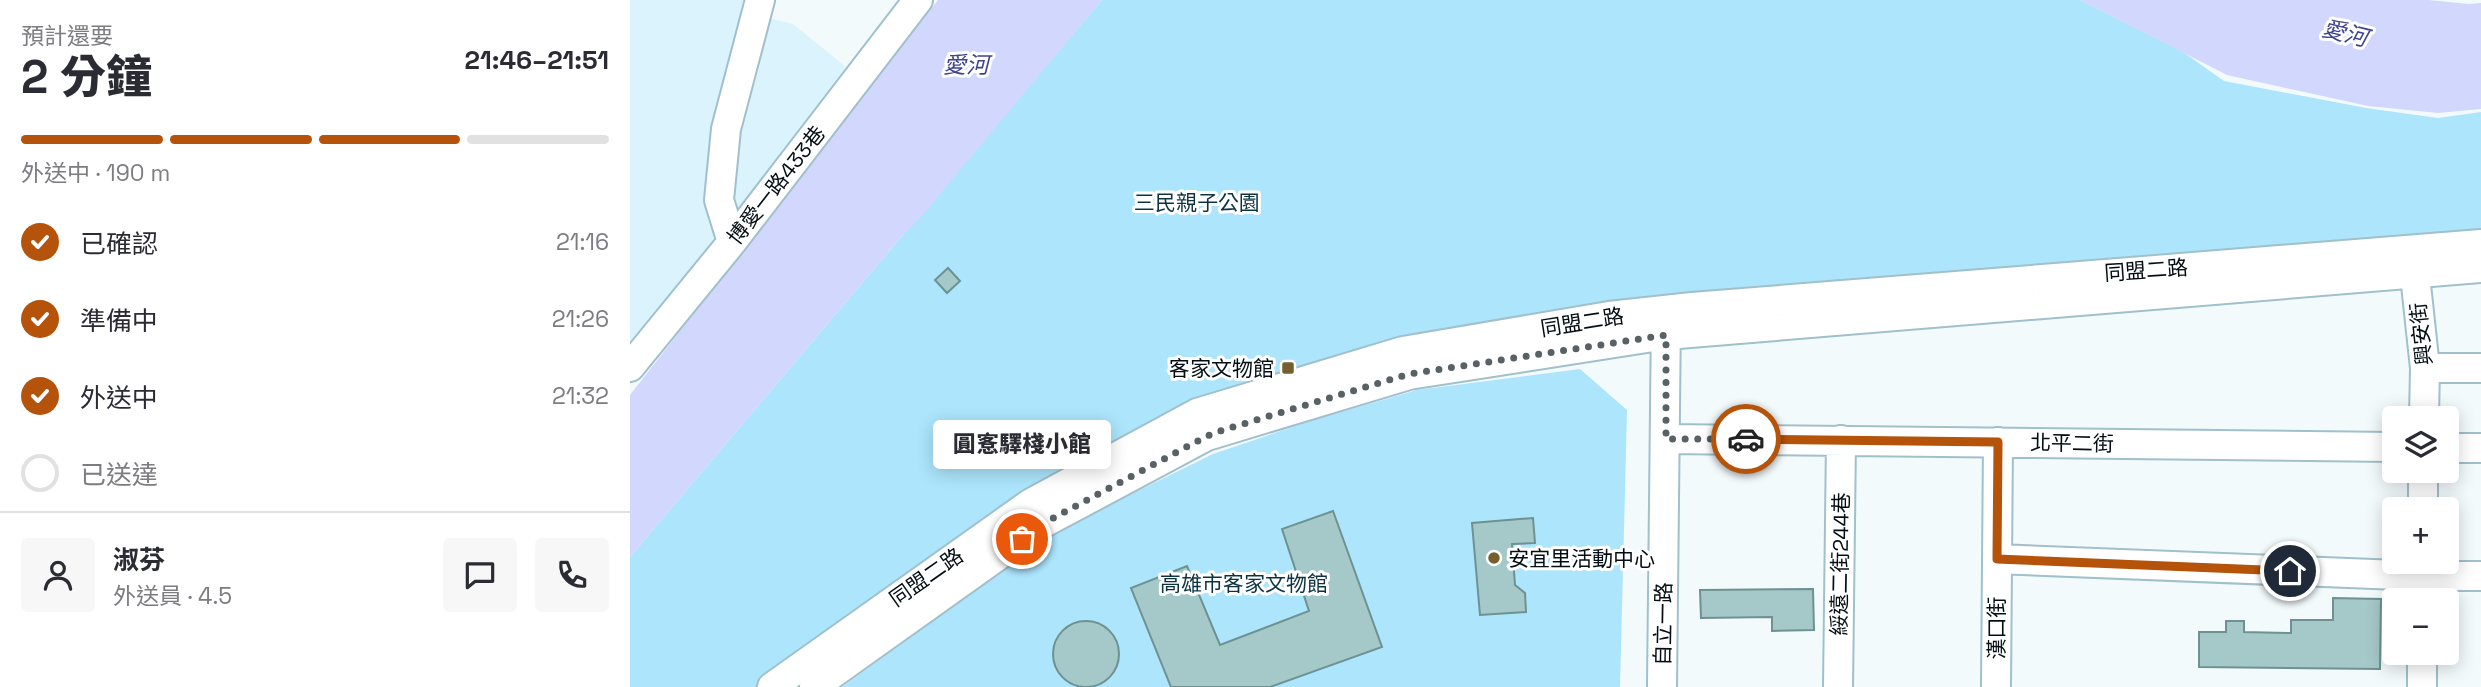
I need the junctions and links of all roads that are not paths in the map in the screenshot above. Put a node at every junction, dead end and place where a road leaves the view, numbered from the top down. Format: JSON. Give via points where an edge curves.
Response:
{"nodes":[{"id":1,"x":760,"y":0,"type":"edge"},
{"id":2,"x":918,"y":0,"type":"edge"},
{"id":3,"x":732,"y":242,"type":"junction"},
{"id":4,"x":2481,"y":244,"type":"edge"},
{"id":5,"x":2414,"y":262,"type":"junction"},
{"id":6,"x":2481,"y":268,"type":"edge"},
{"id":7,"x":1666,"y":322,"type":"junction"},
{"id":8,"x":630,"y":367,"type":"edge"},
{"id":9,"x":2425,"y":368,"type":"junction"},
{"id":10,"x":2481,"y":368,"type":"edge"},
{"id":11,"x":2424,"y":406,"type":"edge"},
{"id":12,"x":1202,"y":424,"type":"junction"},
{"id":13,"x":1666,"y":439,"type":"junction"},
{"id":14,"x":1841,"y":440,"type":"junction"},
{"id":15,"x":1998,"y":442,"type":"junction"},
{"id":16,"x":2382,"y":447,"type":"edge"},
{"id":17,"x":2459,"y":448,"type":"edge"},
{"id":18,"x":2481,"y":448,"type":"edge"},
{"id":19,"x":1997,"y":559,"type":"junction"},
{"id":20,"x":2481,"y":576,"type":"edge"},
{"id":21,"x":2423,"y":579,"type":"edge"},
{"id":22,"x":2422,"y":665,"type":"edge"},
{"id":23,"x":772,"y":687,"type":"edge"},
{"id":24,"x":814,"y":687,"type":"edge"},
{"id":25,"x":1662,"y":687,"type":"edge"},
{"id":26,"x":1838,"y":687,"type":"edge"},
{"id":27,"x":1996,"y":687,"type":"edge"},
{"id":28,"x":2422,"y":687,"type":"edge"}],
"edges":[{"from":1,"to":3,"type":"street","via":[[726,130],[719,200]]},
{"from":2,"to":3,"type":"street","name":"博愛一路433巷"},
{"from":3,"to":8,"type":"street","name":"博愛一路433巷"},
{"from":4,"to":5,"type":"street","name":"同盟二路"},
{"from":5,"to":6,"type":"street","name":"同盟二路"},
{"from":5,"to":7,"type":"street","name":"同盟二路"},
{"from":5,"to":9,"type":"street","name":"興安街"},
{"from":7,"to":12,"type":"street","name":"同盟二路","via":[[1409,374]]},
{"from":7,"to":13,"type":"street","name":"自立一路"},
{"from":9,"to":10,"type":"street"},
{"from":9,"to":11,"type":"street","name":"興安街"},
{"from":12,"to":23,"type":"street","name":"同盟二路","via":[[1031,503]]},
{"from":12,"to":24,"type":"street","name":"同盟二路","via":[[1044,523]]},
{"from":13,"to":14,"type":"street","name":"北平二街"},
{"from":13,"to":25,"type":"street","name":"自立一路"},
{"from":14,"to":15,"type":"street","name":"北平二街"},
{"from":14,"to":26,"type":"street","name":"綏遠二街244巷"},
{"from":15,"to":16,"type":"street","name":"北平二街"},
{"from":15,"to":19,"type":"street","name":"漢口街"},
{"from":17,"to":18,"type":"street"},
{"from":19,"to":21,"type":"street"},
{"from":19,"to":27,"type":"street","name":"漢口街"},
{"from":20,"to":21,"type":"street"},
{"from":22,"to":28,"type":"street"}]}
